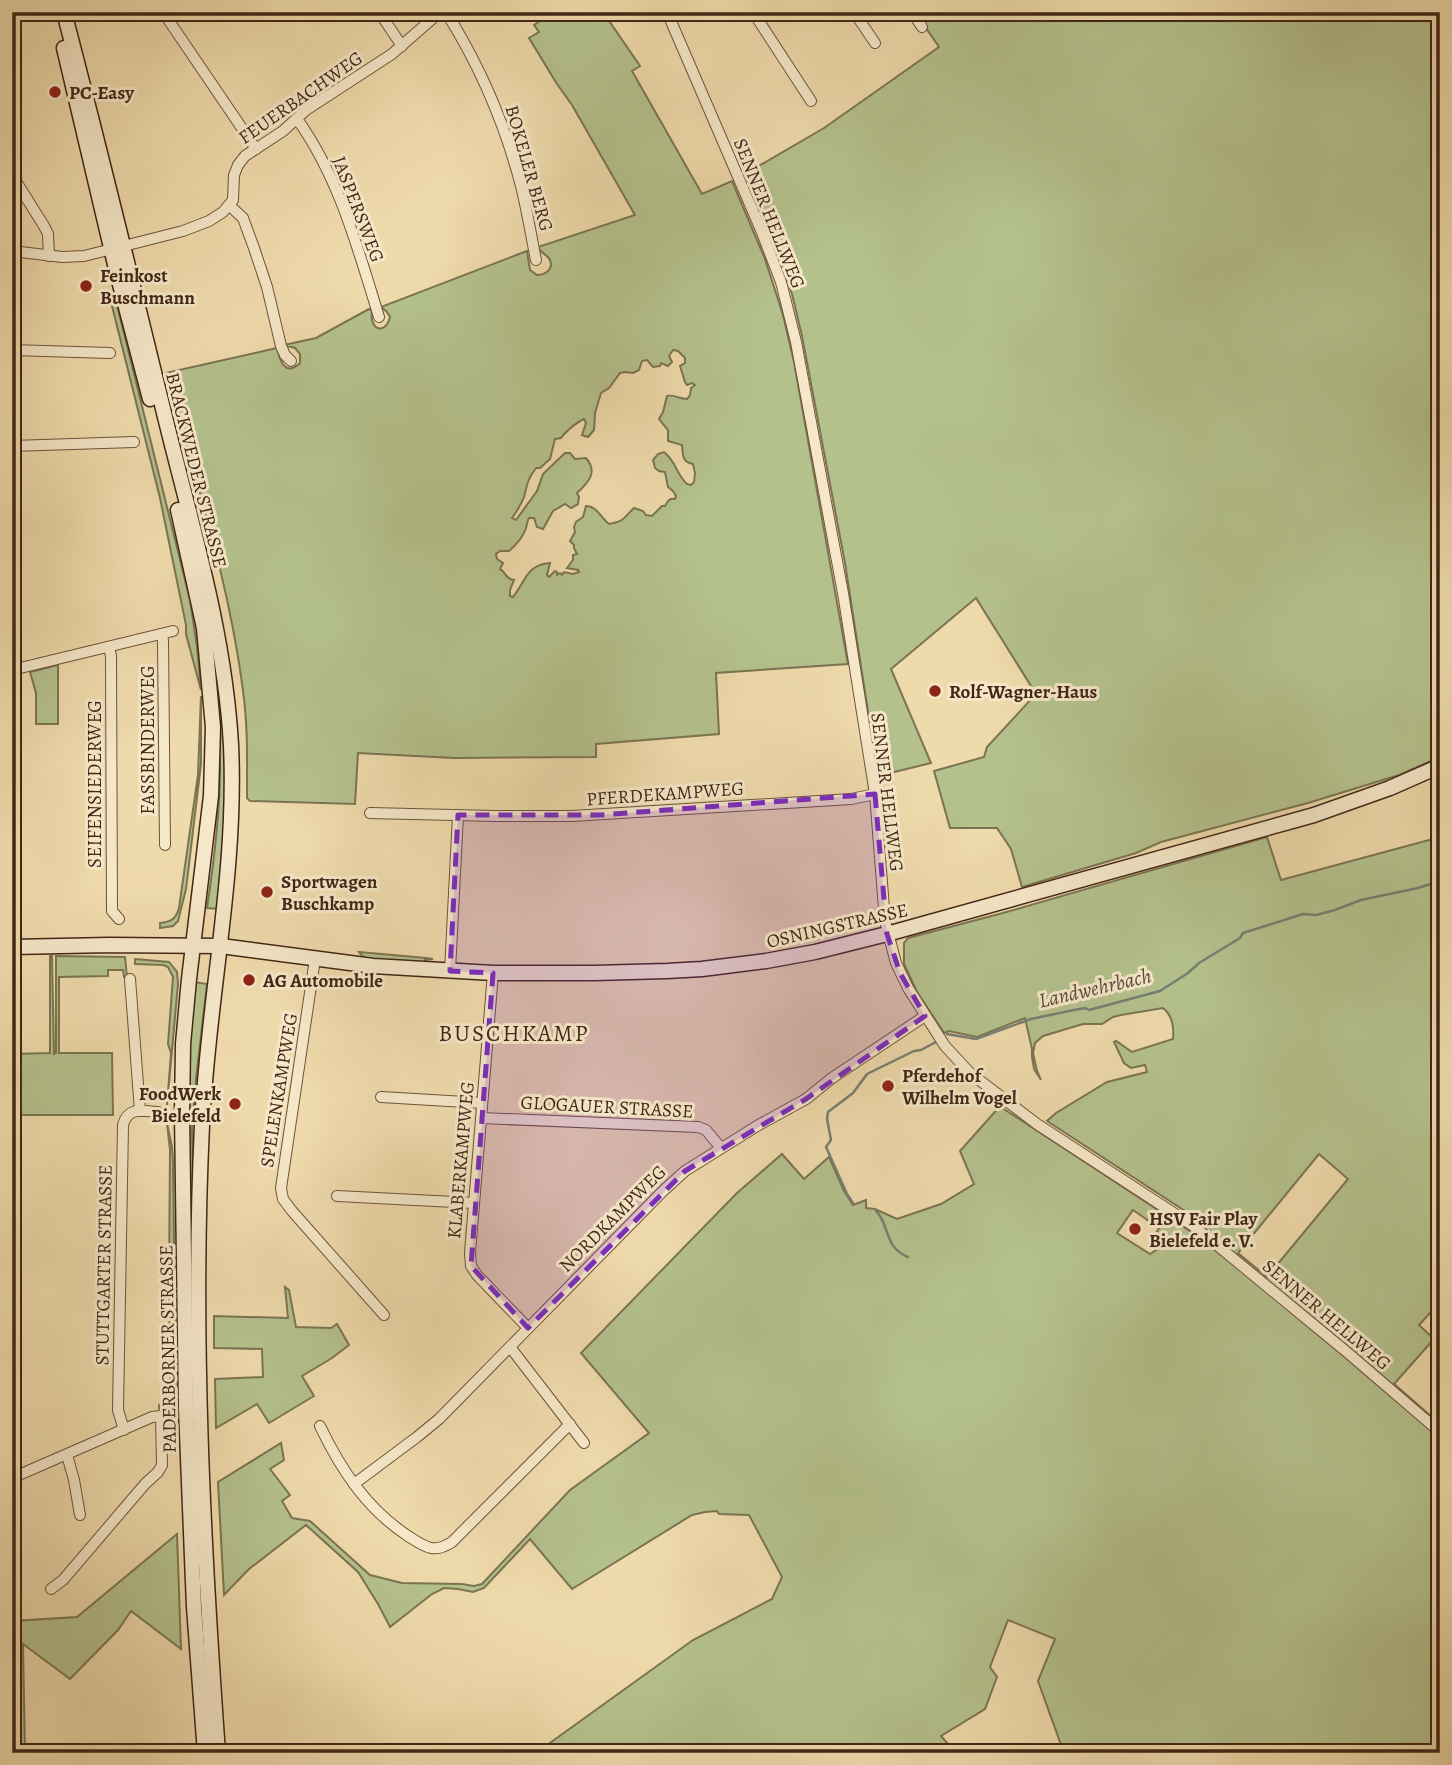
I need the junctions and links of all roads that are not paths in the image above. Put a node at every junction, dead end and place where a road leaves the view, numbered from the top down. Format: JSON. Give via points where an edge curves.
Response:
{"nodes":[{"id":1,"x":55,"y":12,"type":"edge"},
{"id":2,"x":64,"y":12,"type":"edge"},
{"id":3,"x":163,"y":12,"type":"edge"},
{"id":4,"x":379,"y":12,"type":"edge"},
{"id":5,"x":440,"y":12,"type":"edge"},
{"id":6,"x":446,"y":12,"type":"edge"},
{"id":7,"x":667,"y":12,"type":"edge"},
{"id":8,"x":752,"y":12,"type":"edge"},
{"id":9,"x":912,"y":12,"type":"edge"},
{"id":10,"x":857,"y":13,"type":"edge"},
{"id":11,"x":922,"y":27,"type":"dead end"},
{"id":12,"x":875,"y":43,"type":"dead end"},
{"id":13,"x":402,"y":46,"type":"junction"},
{"id":14,"x":811,"y":101,"type":"dead end"},
{"id":15,"x":297,"y":118,"type":"junction"},
{"id":16,"x":256,"y":149,"type":"junction"},
{"id":17,"x":12,"y":175,"type":"edge"},
{"id":18,"x":230,"y":206,"type":"junction"},
{"id":19,"x":118,"y":248,"type":"junction"},
{"id":20,"x":12,"y":251,"type":"edge"},
{"id":21,"x":49,"y":256,"type":"junction"},
{"id":22,"x":536,"y":260,"type":"dead end"},
{"id":23,"x":379,"y":317,"type":"dead end"},
{"id":24,"x":12,"y":350,"type":"edge"},
{"id":25,"x":110,"y":353,"type":"dead end"},
{"id":26,"x":291,"y":361,"type":"dead end"},
{"id":27,"x":134,"y":442,"type":"dead end"},
{"id":28,"x":12,"y":446,"type":"edge"},
{"id":29,"x":173,"y":631,"type":"dead end"},
{"id":30,"x":162,"y":634,"type":"junction"},
{"id":31,"x":109,"y":647,"type":"junction"},
{"id":32,"x":12,"y":670,"type":"edge"},
{"id":33,"x":1440,"y":766,"type":"edge"},
{"id":34,"x":875,"y":794,"type":"junction"},
{"id":35,"x":370,"y":813,"type":"dead end"},
{"id":36,"x":458,"y":815,"type":"junction"},
{"id":37,"x":165,"y":845,"type":"dead end"},
{"id":38,"x":119,"y":919,"type":"dead end"},
{"id":39,"x":887,"y":934,"type":"junction"},
{"id":40,"x":194,"y":945,"type":"junction"},
{"id":41,"x":221,"y":946,"type":"junction"},
{"id":42,"x":12,"y":947,"type":"edge"},
{"id":43,"x":315,"y":959,"type":"junction"},
{"id":44,"x":450,"y":971,"type":"junction"},
{"id":45,"x":493,"y":973,"type":"junction"},
{"id":46,"x":130,"y":979,"type":"dead end"},
{"id":47,"x":925,"y":1016,"type":"junction"},
{"id":48,"x":381,"y":1097,"type":"dead end"},
{"id":49,"x":482,"y":1103,"type":"junction"},
{"id":50,"x":140,"y":1111,"type":"junction"},
{"id":51,"x":158,"y":1112,"type":"dead end"},
{"id":52,"x":481,"y":1118,"type":"junction"},
{"id":53,"x":721,"y":1148,"type":"junction"},
{"id":54,"x":337,"y":1196,"type":"dead end"},
{"id":55,"x":474,"y":1203,"type":"junction"},
{"id":56,"x":384,"y":1315,"type":"dead end"},
{"id":57,"x":528,"y":1328,"type":"junction"},
{"id":58,"x":510,"y":1347,"type":"junction"},
{"id":59,"x":570,"y":1424,"type":"junction"},
{"id":60,"x":320,"y":1426,"type":"dead end"},
{"id":61,"x":124,"y":1430,"type":"junction"},
{"id":62,"x":1440,"y":1432,"type":"edge"},
{"id":63,"x":584,"y":1443,"type":"dead end"},
{"id":64,"x":67,"y":1455,"type":"junction"},
{"id":65,"x":12,"y":1461,"type":"edge"},
{"id":66,"x":15,"y":1477,"type":"edge"},
{"id":67,"x":354,"y":1484,"type":"junction"},
{"id":68,"x":80,"y":1515,"type":"dead end"},
{"id":69,"x":51,"y":1589,"type":"dead end"},
{"id":70,"x":205,"y":1753,"type":"edge"},
{"id":71,"x":218,"y":1753,"type":"edge"}],
"edges":[{"from":1,"to":19,"type":"main road","name":"BRACKWEDER STRASSE"},
{"from":2,"to":19,"type":"main road","name":"BRACKWEDER STRASSE"},
{"from":3,"to":16,"type":"street"},
{"from":4,"to":13,"type":"street"},
{"from":5,"to":13,"type":"street","name":"FEUERBACHWEG"},
{"from":6,"to":22,"type":"street","name":"BOKELER BERG","via":[[503,128]]},
{"from":7,"to":34,"type":"street","name":"SENNER HELLWEG","via":[[781,282],[838,566]]},
{"from":8,"to":14,"type":"street"},
{"from":9,"to":11,"type":"street"},
{"from":10,"to":12,"type":"street"},
{"from":13,"to":15,"type":"street","name":"FEUERBACHWEG"},
{"from":15,"to":16,"type":"street","name":"FEUERBACHWEG"},
{"from":15,"to":23,"type":"street","name":"JASPERSWEG","via":[[335,187]]},
{"from":16,"to":18,"type":"street","name":"FEUERBACHWEG","via":[[236,170]]},
{"from":17,"to":21,"type":"street","via":[[48,234]]},
{"from":18,"to":19,"type":"street","via":[[201,225]]},
{"from":18,"to":26,"type":"street","via":[[243,218],[281,346]]},
{"from":19,"to":21,"type":"street","via":[[69,258]]},
{"from":19,"to":40,"type":"main road","name":"BRACKWEDER STRASSE","via":[[205,636],[213,771]]},
{"from":19,"to":41,"type":"main road","name":"BRACKWEDER STRASSE","via":[[212,613],[228,703],[231,805]]},
{"from":20,"to":21,"type":"street"},
{"from":24,"to":25,"type":"street"},
{"from":27,"to":28,"type":"street"},
{"from":29,"to":30,"type":"street","name":"FASSBINDERWEG"},
{"from":30,"to":31,"type":"street","name":"FASSBINDERWEG"},
{"from":30,"to":37,"type":"street","name":"FASSBINDERWEG"},
{"from":31,"to":32,"type":"street","name":"FASSBINDERWEG"},
{"from":31,"to":38,"type":"street","name":"SEIFENSIEDERWEG","via":[[112,911]]},
{"from":33,"to":39,"type":"main road","name":"OSNINGSTRASSE","via":[[1314,815]]},
{"from":34,"to":36,"type":"street","name":"PFERDEKAMPWEG","via":[[600,815]]},
{"from":34,"to":39,"type":"street","name":"SENNER HELLWEG"},
{"from":35,"to":36,"type":"street","name":"PFERDEKAMPWEG"},
{"from":36,"to":44,"type":"street"},
{"from":39,"to":45,"type":"main road","name":"OSNINGSTRASSE","via":[[787,958],[702,969]]},
{"from":39,"to":47,"type":"street","name":"SENNER HELLWEG","via":[[895,964]]},
{"from":40,"to":41,"type":"main road","name":"OSNINGSTRASSE"},
{"from":40,"to":42,"type":"main road","name":"OSNINGSTRASSE"},
{"from":40,"to":70,"type":"main road","name":"PADERBORNER STRASSE","via":[[183,1044],[186,1408]]},
{"from":41,"to":43,"type":"main road","name":"OSNINGSTRASSE"},
{"from":41,"to":71,"type":"main road","name":"PADERBORNER STRASSE","via":[[203,1104],[198,1282],[203,1494]]},
{"from":43,"to":44,"type":"main road","name":"OSNINGSTRASSE"},
{"from":43,"to":56,"type":"street","name":"SPELENKAMPWEG","via":[[281,1194]]},
{"from":44,"to":45,"type":"main road","name":"OSNINGSTRASSE"},
{"from":45,"to":49,"type":"street","name":"KLABERKAMPWEG"},
{"from":46,"to":50,"type":"street"},
{"from":47,"to":53,"type":"street","name":"NORDKAMPWEG","via":[[806,1099]]},
{"from":47,"to":62,"type":"street","name":"SENNER HELLWEG","via":[[953,1057],[978,1080],[1195,1227]]},
{"from":48,"to":49,"type":"street"},
{"from":49,"to":52,"type":"street","name":"KLABERKAMPWEG"},
{"from":50,"to":51,"type":"street"},
{"from":50,"to":61,"type":"street","name":"STUTTGARTER STRASSE","via":[[129,1114],[123,1125],[118,1410]]},
{"from":52,"to":53,"type":"street","name":"GLOGAUER STRASSE","via":[[698,1128],[706,1130]]},
{"from":52,"to":55,"type":"street","name":"KLABERKAMPWEG"},
{"from":53,"to":57,"type":"street","name":"NORDKAMPWEG","via":[[675,1179]]},
{"from":54,"to":55,"type":"street"},
{"from":55,"to":57,"type":"street","name":"KLABERKAMPWEG","via":[[471,1266]]},
{"from":57,"to":58,"type":"street","name":"NORDKAMPWEG"},
{"from":58,"to":59,"type":"street"},
{"from":58,"to":67,"type":"street","name":"NORDKAMPWEG","via":[[439,1419]]},
{"from":59,"to":63,"type":"street"},
{"from":59,"to":67,"type":"street","via":[[443,1548],[432,1549],[399,1530]]},
{"from":60,"to":67,"type":"street"},
{"from":61,"to":64,"type":"street"},
{"from":61,"to":69,"type":"street","via":[[161,1416],[161,1469]]},
{"from":64,"to":66,"type":"street"},
{"from":64,"to":68,"type":"street"},
{"from":65,"to":66,"type":"street"}]}
